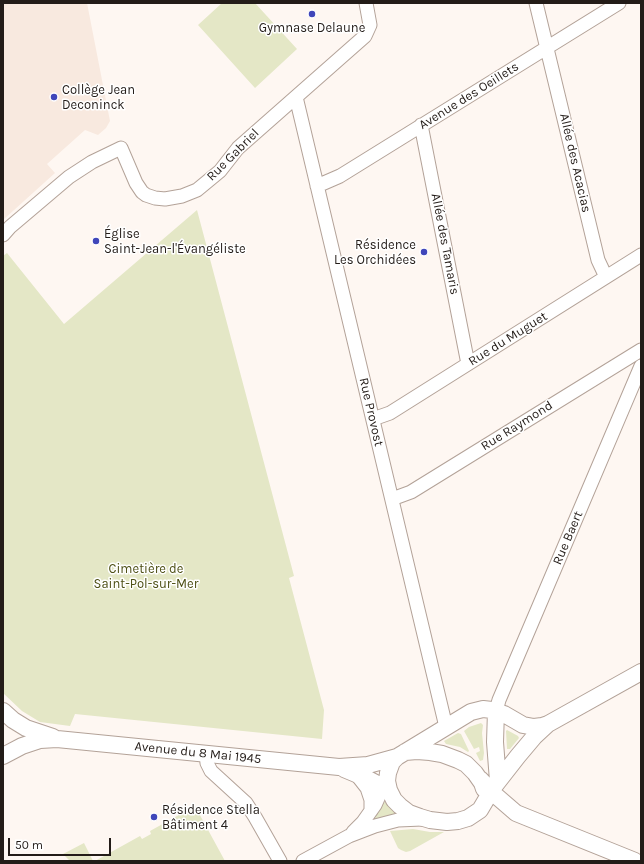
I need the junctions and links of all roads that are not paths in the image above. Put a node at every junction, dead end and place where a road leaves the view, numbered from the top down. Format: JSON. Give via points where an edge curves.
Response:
{"nodes":[{"id":1,"x":366,"y":3,"type":"edge"},
{"id":2,"x":536,"y":3,"type":"edge"},
{"id":3,"x":619,"y":3,"type":"edge"},
{"id":4,"x":547,"y":48,"type":"junction"},
{"id":5,"x":296,"y":97,"type":"junction"},
{"id":6,"x":421,"y":125,"type":"junction"},
{"id":7,"x":317,"y":186,"type":"junction"},
{"id":8,"x":3,"y":235,"type":"edge"},
{"id":9,"x":641,"y":256,"type":"edge"},
{"id":10,"x":606,"y":277,"type":"junction"},
{"id":11,"x":640,"y":353,"type":"edge"},
{"id":12,"x":468,"y":364,"type":"junction"},
{"id":13,"x":641,"y":366,"type":"edge"},
{"id":14,"x":372,"y":419,"type":"junction"},
{"id":15,"x":392,"y":499,"type":"junction"},
{"id":16,"x":641,"y":672,"type":"edge"},
{"id":17,"x":3,"y":711,"type":"edge"},
{"id":18,"x":496,"y":711,"type":"junction"},
{"id":19,"x":548,"y":724,"type":"junction"},
{"id":20,"x":446,"y":727,"type":"junction"},
{"id":21,"x":57,"y":738,"type":"junction"},
{"id":22,"x":206,"y":753,"type":"junction"},
{"id":23,"x":3,"y":756,"type":"edge"},
{"id":24,"x":398,"y":756,"type":"junction"},
{"id":25,"x":339,"y":767,"type":"junction"},
{"id":26,"x":356,"y":774,"type":"junction"},
{"id":27,"x":386,"y":785,"type":"junction"},
{"id":28,"x":491,"y":792,"type":"junction"},
{"id":29,"x":371,"y":811,"type":"junction"},
{"id":30,"x":516,"y":813,"type":"junction"},
{"id":31,"x":472,"y":816,"type":"junction"},
{"id":32,"x":425,"y":819,"type":"junction"},
{"id":33,"x":349,"y":836,"type":"junction"},
{"id":34,"x":280,"y":861,"type":"edge"},
{"id":35,"x":303,"y":861,"type":"edge"},
{"id":36,"x":634,"y":861,"type":"edge"}],
"edges":[{"from":1,"to":5,"type":"street","name":"Rue Gabriel","via":[[370,19],[365,36]]},
{"from":2,"to":4,"type":"street","name":"Allée des Acacias"},
{"from":3,"to":4,"type":"street","name":"Avenue des Oeillets"},
{"from":4,"to":6,"type":"street","name":"Avenue des Oeillets"},
{"from":4,"to":10,"type":"street","name":"Allée des Acacias","via":[[598,260]]},
{"from":5,"to":7,"type":"street","name":"Rue Provost"},
{"from":5,"to":8,"type":"street","name":"Rue Gabriel","via":[[233,154],[220,171],[192,192],[165,199],[146,195],[136,183],[121,148],[69,177]]},
{"from":6,"to":7,"type":"street","name":"Avenue des Oeillets","via":[[335,179]]},
{"from":6,"to":12,"type":"street","name":"Allée des Tamaris"},
{"from":7,"to":14,"type":"street","name":"Rue Provost"},
{"from":9,"to":10,"type":"street","name":"Rue du Muguet"},
{"from":10,"to":12,"type":"street","name":"Rue du Muguet"},
{"from":11,"to":15,"type":"street","name":"Rue Raymond","via":[[411,492]]},
{"from":12,"to":14,"type":"street","name":"Rue du Muguet","via":[[390,413]]},
{"from":13,"to":18,"type":"street","name":"Rue Baert"},
{"from":14,"to":15,"type":"street","name":"Rue Provost"},
{"from":15,"to":20,"type":"street","name":"Rue Provost"},
{"from":16,"to":19,"type":"street"},
{"from":17,"to":21,"type":"street","name":"Avenue du 8 Mai 1945","via":[[26,728]]},
{"from":18,"to":19,"type":"street","via":[[526,726],[538,727]]},
{"from":18,"to":20,"type":"street","via":[[475,711]]},
{"from":18,"to":28,"type":"street"},
{"from":19,"to":28,"type":"street","via":[[523,749]]},
{"from":20,"to":24,"type":"street"},
{"from":21,"to":22,"type":"street","name":"Avenue du 8 Mai 1945"},
{"from":21,"to":23,"type":"street","name":"Avenue du 8 Mai 1945","via":[[22,746]]},
{"from":22,"to":25,"type":"street","name":"Avenue du 8 Mai 1945"},
{"from":22,"to":34,"type":"street","via":[[211,771],[246,803]]},
{"from":24,"to":25,"type":"street","via":[[368,765]]},
{"from":24,"to":27,"type":"street","via":[[391,766]]},
{"from":24,"to":28,"type":"street","via":[[417,751],[442,754],[466,764],[480,779],[484,791]]},
{"from":25,"to":26,"type":"street"},
{"from":26,"to":27,"type":"street"},
{"from":26,"to":29,"type":"street","via":[[367,788]]},
{"from":27,"to":29,"type":"street"},
{"from":27,"to":32,"type":"street","via":[[394,800],[404,810]]},
{"from":28,"to":30,"type":"street"},
{"from":28,"to":31,"type":"street","via":[[480,810]]},
{"from":29,"to":33,"type":"street"},
{"from":30,"to":31,"type":"street","via":[[494,810]]},
{"from":30,"to":36,"type":"street"},
{"from":31,"to":32,"type":"street","via":[[453,821]]},
{"from":32,"to":33,"type":"street","via":[[393,821]]},
{"from":33,"to":35,"type":"street"}]}
